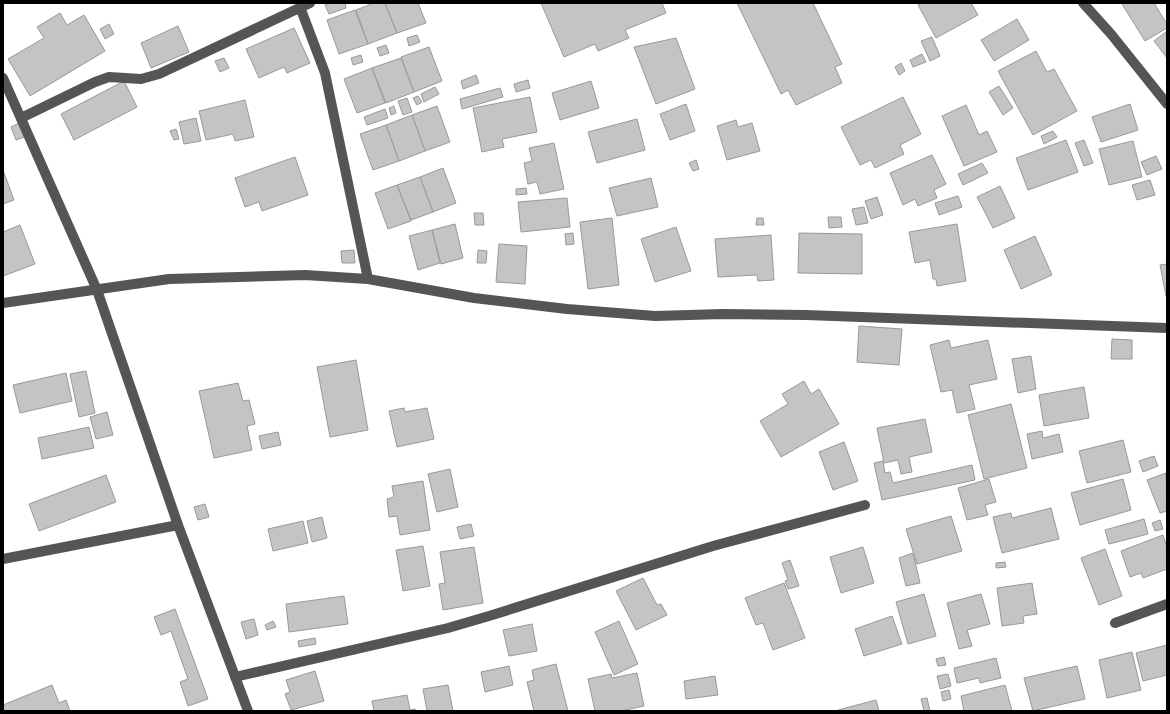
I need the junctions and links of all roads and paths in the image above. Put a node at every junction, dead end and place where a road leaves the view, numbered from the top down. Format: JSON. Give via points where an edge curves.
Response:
{"nodes":[{"id":1,"x":310,"y":3,"type":"edge"},
{"id":2,"x":1083,"y":3,"type":"edge"},
{"id":3,"x":300,"y":7,"type":"junction"},
{"id":4,"x":3,"y":78,"type":"edge"},
{"id":5,"x":1167,"y":104,"type":"edge"},
{"id":6,"x":21,"y":118,"type":"junction"},
{"id":7,"x":368,"y":279,"type":"junction"},
{"id":8,"x":97,"y":290,"type":"junction"},
{"id":9,"x":3,"y":303,"type":"edge"},
{"id":10,"x":1167,"y":328,"type":"edge"},
{"id":11,"x":865,"y":505,"type":"dead end"},
{"id":12,"x":178,"y":525,"type":"junction"},
{"id":13,"x":3,"y":559,"type":"edge"},
{"id":14,"x":1167,"y":604,"type":"edge"},
{"id":15,"x":1115,"y":623,"type":"dead end"},
{"id":16,"x":235,"y":677,"type":"junction"},
{"id":17,"x":248,"y":711,"type":"edge"}],
"edges":[{"from":1,"to":3,"type":"street"},
{"from":2,"to":5,"type":"street"},
{"from":3,"to":6,"type":"street","via":[[159,74],[140,80],[109,77]]},
{"from":3,"to":7,"type":"street","via":[[325,73]]},
{"from":4,"to":6,"type":"street"},
{"from":6,"to":8,"type":"street"},
{"from":7,"to":8,"type":"street","via":[[305,275],[176,279]]},
{"from":7,"to":10,"type":"street","via":[[474,298],[655,316],[806,315]]},
{"from":8,"to":9,"type":"street"},
{"from":8,"to":12,"type":"street"},
{"from":11,"to":16,"type":"street","via":[[713,546],[462,624]]},
{"from":12,"to":13,"type":"street"},
{"from":12,"to":16,"type":"street"},
{"from":14,"to":15,"type":"street"},
{"from":16,"to":17,"type":"street"}]}
